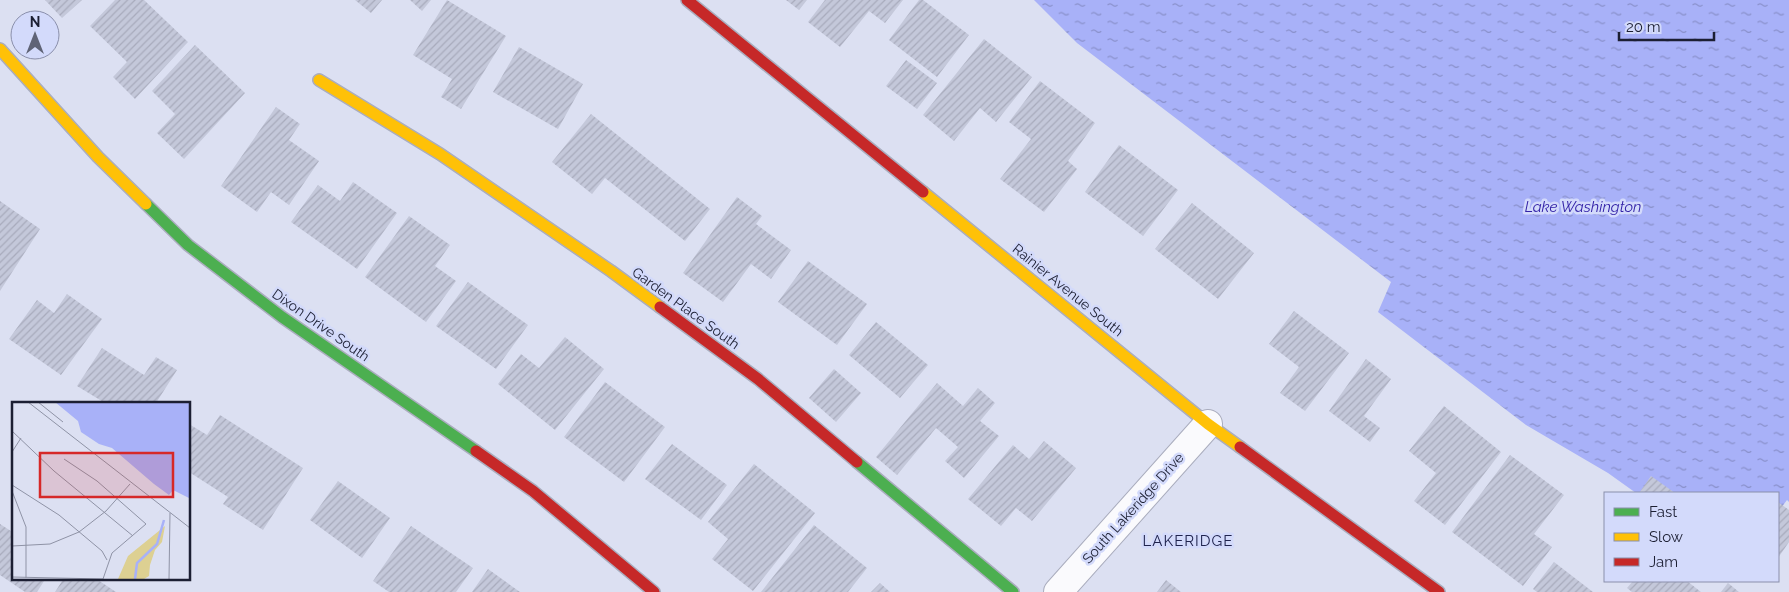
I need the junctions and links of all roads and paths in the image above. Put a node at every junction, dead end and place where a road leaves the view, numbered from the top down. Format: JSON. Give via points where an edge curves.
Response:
{"nodes":[{"id":1,"x":687,"y":0,"type":"edge"},
{"id":2,"x":0,"y":49,"type":"edge"},
{"id":3,"x":318,"y":80,"type":"dead end"},
{"id":4,"x":1208,"y":424,"type":"junction"},
{"id":5,"x":654,"y":592,"type":"edge"},
{"id":6,"x":1013,"y":592,"type":"edge"},
{"id":7,"x":1058,"y":592,"type":"edge"},
{"id":8,"x":1438,"y":592,"type":"edge"}],
"edges":[{"from":1,"to":4,"type":"street","name":"Rainier Avenue South"},
{"from":2,"to":5,"type":"street","name":"Dixon Drive South","via":[[98,157],[188,245],[282,317],[533,491]]},
{"from":3,"to":6,"type":"street","name":"Garden Place South","via":[[440,154],[611,271],[750,373]]},
{"from":4,"to":7,"type":"street","name":"South Lakeridge Drive"},
{"from":4,"to":8,"type":"street","name":"Rainier Avenue South"}]}
